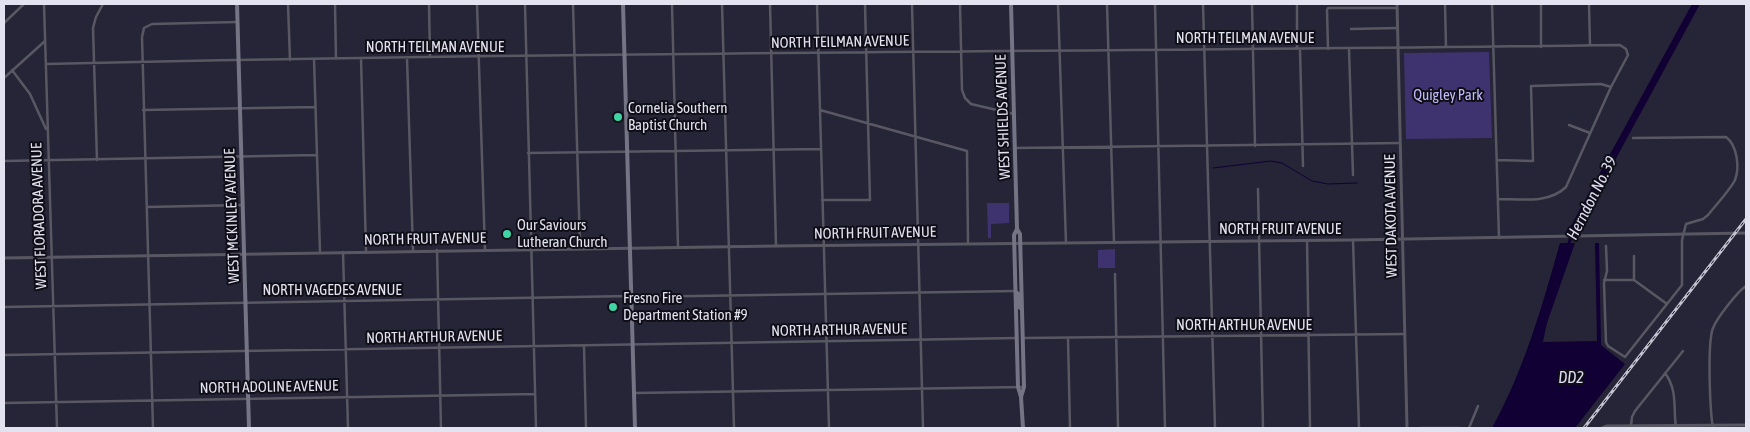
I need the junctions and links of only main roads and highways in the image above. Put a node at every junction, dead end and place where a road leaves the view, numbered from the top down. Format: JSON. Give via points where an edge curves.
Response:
{"nodes":[{"id":1,"x":237,"y":4,"type":"edge"},
{"id":2,"x":623,"y":4,"type":"edge"},
{"id":3,"x":1011,"y":4,"type":"edge"},
{"id":4,"x":1017,"y":229,"type":"junction"},
{"id":5,"x":1015,"y":291,"type":"junction"},
{"id":6,"x":1022,"y":315,"type":"junction"},
{"id":7,"x":1021,"y":397,"type":"junction"},
{"id":8,"x":249,"y":428,"type":"edge"},
{"id":9,"x":635,"y":428,"type":"edge"},
{"id":10,"x":1023,"y":428,"type":"edge"}],
"edges":[{"from":1,"to":8,"type":"main road","name":"WEST MCKINLEY AVENUE"},
{"from":2,"to":9,"type":"main road"},
{"from":3,"to":4,"type":"main road","name":"WEST SHIELDS AVENUE"},
{"from":4,"to":5,"type":"main road","name":"WEST SHIELDS AVENUE","via":[[1014,234]]},
{"from":4,"to":6,"type":"main road","name":"WEST SHIELDS AVENUE","via":[[1020,234]]},
{"from":5,"to":6,"type":"main road"},
{"from":5,"to":7,"type":"main road","name":"WEST SHIELDS AVENUE"},
{"from":6,"to":7,"type":"main road","name":"WEST SHIELDS AVENUE","via":[[1024,387]]},
{"from":7,"to":10,"type":"main road","name":"WEST SHIELDS AVENUE"}]}
